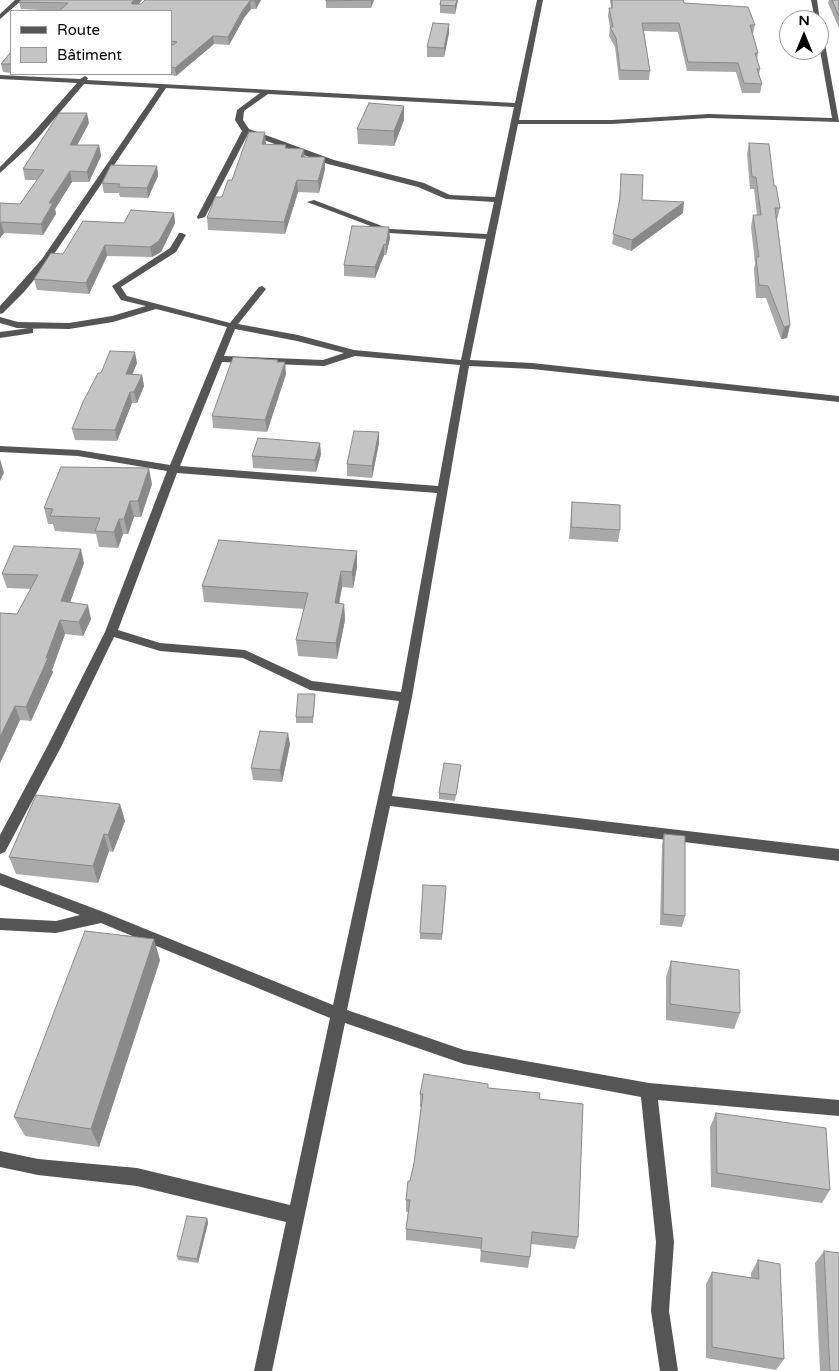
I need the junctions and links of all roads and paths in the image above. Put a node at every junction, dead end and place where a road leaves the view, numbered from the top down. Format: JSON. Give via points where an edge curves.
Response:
{"nodes":[{"id":1,"x":19,"y":0,"type":"edge"},
{"id":2,"x":540,"y":0,"type":"edge"},
{"id":3,"x":0,"y":17,"type":"edge"},
{"id":4,"x":825,"y":60,"type":"edge"},
{"id":5,"x":87,"y":75,"type":"edge"},
{"id":6,"x":0,"y":78,"type":"edge"},
{"id":7,"x":83,"y":81,"type":"junction"},
{"id":8,"x":164,"y":86,"type":"junction"},
{"id":9,"x":266,"y":92,"type":"junction"},
{"id":10,"x":518,"y":105,"type":"junction"},
{"id":11,"x":837,"y":120,"type":"edge"},
{"id":12,"x":515,"y":122,"type":"junction"},
{"id":13,"x":246,"y":131,"type":"junction"},
{"id":14,"x":0,"y":171,"type":"edge"},
{"id":15,"x":499,"y":200,"type":"junction"},
{"id":16,"x":312,"y":202,"type":"dead end"},
{"id":17,"x":201,"y":217,"type":"dead end"},
{"id":18,"x":182,"y":234,"type":"dead end"},
{"id":19,"x":491,"y":237,"type":"junction"},
{"id":20,"x":262,"y":289,"type":"dead end"},
{"id":21,"x":154,"y":307,"type":"junction"},
{"id":22,"x":0,"y":311,"type":"edge"},
{"id":23,"x":0,"y":320,"type":"edge"},
{"id":24,"x":69,"y":326,"type":"junction"},
{"id":25,"x":232,"y":326,"type":"junction"},
{"id":26,"x":0,"y":335,"type":"edge"},
{"id":27,"x":354,"y":353,"type":"junction"},
{"id":28,"x":218,"y":359,"type":"junction"},
{"id":29,"x":465,"y":363,"type":"junction"},
{"id":30,"x":839,"y":399,"type":"edge"},
{"id":31,"x":0,"y":449,"type":"edge"},
{"id":32,"x":173,"y":469,"type":"junction"},
{"id":33,"x":444,"y":490,"type":"junction"},
{"id":34,"x":111,"y":632,"type":"junction"},
{"id":35,"x":406,"y":697,"type":"junction"},
{"id":36,"x":384,"y":800,"type":"junction"},
{"id":37,"x":0,"y":848,"type":"edge"},
{"id":38,"x":839,"y":855,"type":"edge"},
{"id":39,"x":0,"y":879,"type":"edge"},
{"id":40,"x":101,"y":917,"type":"junction"},
{"id":41,"x":0,"y":924,"type":"edge"},
{"id":42,"x":338,"y":1014,"type":"junction"},
{"id":43,"x":649,"y":1091,"type":"junction"},
{"id":44,"x":839,"y":1108,"type":"edge"},
{"id":45,"x":0,"y":1159,"type":"edge"},
{"id":46,"x":295,"y":1215,"type":"junction"},
{"id":47,"x":263,"y":1371,"type":"edge"},
{"id":48,"x":669,"y":1371,"type":"edge"}],
"edges":[{"from":1,"to":3,"type":"street"},
{"from":2,"to":10,"type":"street"},
{"from":4,"to":11,"type":"street"},
{"from":5,"to":7,"type":"street"},
{"from":6,"to":7,"type":"street"},
{"from":7,"to":8,"type":"street"},
{"from":7,"to":14,"type":"street"},
{"from":8,"to":9,"type":"street"},
{"from":8,"to":22,"type":"street","via":[[45,261]]},
{"from":9,"to":10,"type":"street"},
{"from":9,"to":13,"type":"street","via":[[241,110],[239,120]]},
{"from":10,"to":12,"type":"street"},
{"from":11,"to":12,"type":"street","via":[[709,116],[612,122]]},
{"from":12,"to":15,"type":"street"},
{"from":13,"to":15,"type":"street","via":[[331,162],[421,185],[449,197]]},
{"from":13,"to":17,"type":"street"},
{"from":15,"to":19,"type":"street"},
{"from":16,"to":19,"type":"street","via":[[389,231]]},
{"from":18,"to":21,"type":"street","via":[[173,250],[116,286],[124,298]]},
{"from":19,"to":29,"type":"street"},
{"from":20,"to":25,"type":"street"},
{"from":21,"to":24,"type":"street","via":[[114,319]]},
{"from":21,"to":25,"type":"street"},
{"from":23,"to":24,"type":"street","via":[[17,325]]},
{"from":24,"to":26,"type":"street"},
{"from":25,"to":27,"type":"street","via":[[298,338]]},
{"from":25,"to":28,"type":"street"},
{"from":27,"to":28,"type":"street","via":[[324,363]]},
{"from":27,"to":29,"type":"street"},
{"from":28,"to":32,"type":"street"},
{"from":29,"to":30,"type":"street","via":[[532,366]]},
{"from":29,"to":33,"type":"street"},
{"from":31,"to":32,"type":"street","via":[[78,453]]},
{"from":32,"to":33,"type":"street"},
{"from":32,"to":34,"type":"street"},
{"from":33,"to":35,"type":"street"},
{"from":34,"to":35,"type":"street","via":[[160,647],[245,654],[310,685]]},
{"from":34,"to":37,"type":"street"},
{"from":35,"to":36,"type":"street"},
{"from":36,"to":38,"type":"street"},
{"from":36,"to":42,"type":"street"},
{"from":39,"to":40,"type":"street"},
{"from":40,"to":41,"type":"street","via":[[56,927]]},
{"from":40,"to":42,"type":"street"},
{"from":42,"to":43,"type":"street","via":[[464,1057]]},
{"from":42,"to":46,"type":"street"},
{"from":43,"to":44,"type":"street"},
{"from":43,"to":48,"type":"street","via":[[665,1242],[660,1311]]},
{"from":45,"to":46,"type":"street","via":[[38,1167],[137,1178]]},
{"from":46,"to":47,"type":"street"}]}
